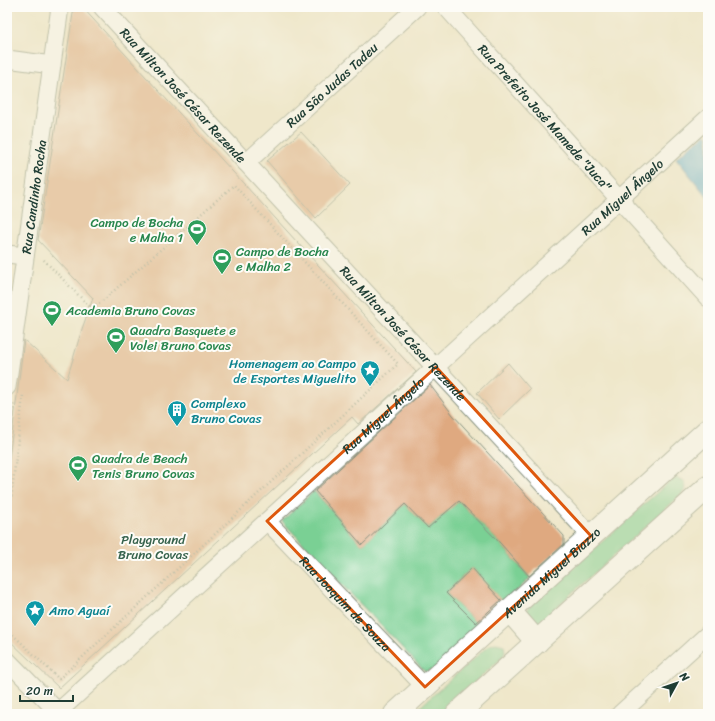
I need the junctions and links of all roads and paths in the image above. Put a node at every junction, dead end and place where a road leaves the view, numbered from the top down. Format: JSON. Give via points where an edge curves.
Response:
{"nodes":[{"id":1,"x":60,"y":7,"type":"edge"},
{"id":2,"x":102,"y":7,"type":"edge"},
{"id":3,"x":417,"y":7,"type":"edge"},
{"id":4,"x":446,"y":7,"type":"edge"},
{"id":5,"x":7,"y":59,"type":"edge"},
{"id":6,"x":52,"y":65,"type":"junction"},
{"id":7,"x":708,"y":118,"type":"edge"},
{"id":8,"x":246,"y":162,"type":"junction"},
{"id":9,"x":619,"y":199,"type":"junction"},
{"id":10,"x":7,"y":254,"type":"edge"},
{"id":11,"x":25,"y":256,"type":"junction"},
{"id":12,"x":40,"y":266,"type":"dead end"},
{"id":13,"x":708,"y":298,"type":"edge"},
{"id":14,"x":436,"y":367,"type":"junction"},
{"id":15,"x":7,"y":387,"type":"edge"},
{"id":16,"x":24,"y":390,"type":"dead end"},
{"id":17,"x":708,"y":430,"type":"edge"},
{"id":18,"x":708,"y":487,"type":"edge"},
{"id":19,"x":267,"y":521,"type":"junction"},
{"id":20,"x":7,"y":536,"type":"edge"},
{"id":21,"x":591,"y":536,"type":"junction"},
{"id":22,"x":509,"y":610,"type":"junction"},
{"id":23,"x":7,"y":629,"type":"edge"},
{"id":24,"x":708,"y":634,"type":"edge"},
{"id":25,"x":536,"y":642,"type":"junction"},
{"id":26,"x":7,"y":660,"type":"edge"},
{"id":27,"x":425,"y":687,"type":"junction"},
{"id":28,"x":59,"y":713,"type":"edge"},
{"id":29,"x":395,"y":714,"type":"edge"},
{"id":30,"x":457,"y":714,"type":"edge"},
{"id":31,"x":620,"y":714,"type":"edge"}],
"edges":[{"from":1,"to":6,"type":"street","name":"Rua Candinho Rocha"},
{"from":2,"to":8,"type":"street","name":"Rua Milton José César Rezende"},
{"from":3,"to":8,"type":"street","name":"Rua São Judas Tadeu"},
{"from":4,"to":9,"type":"street","name":"Rua Prefeito José Mamede \"Juca\""},
{"from":5,"to":6,"type":"street"},
{"from":6,"to":11,"type":"street","name":"Rua Candinho Rocha"},
{"from":7,"to":9,"type":"street","name":"Rua Miguel Ângelo"},
{"from":8,"to":14,"type":"street","name":"Rua Milton José César Rezende"},
{"from":9,"to":13,"type":"street","name":"Rua Prefeito José Mamede \"Juca\""},
{"from":9,"to":14,"type":"street","name":"Rua Miguel Ângelo"},
{"from":10,"to":11,"type":"street"},
{"from":11,"to":15,"type":"street","name":"Rua Candinho Rocha"},
{"from":12,"to":23,"type":"path","via":[[42,257],[90,307],[100,303],[234,185],[398,364],[59,678]]},
{"from":14,"to":19,"type":"street","name":"Rua Miguel Ângelo"},
{"from":14,"to":21,"type":"street","name":"Rua Milton José César Rezende"},
{"from":16,"to":20,"type":"path"},
{"from":17,"to":21,"type":"street","name":"Avenida Miguel Biazzo"},
{"from":18,"to":25,"type":"street"},
{"from":19,"to":27,"type":"street","name":"Rua Joaquim de Souza"},
{"from":19,"to":28,"type":"street","name":"Rua Miguel Ângelo"},
{"from":21,"to":22,"type":"street","name":"Avenida Miguel Biazzo"},
{"from":22,"to":25,"type":"street"},
{"from":22,"to":27,"type":"street","name":"Avenida Miguel Biazzo"},
{"from":24,"to":31,"type":"street"},
{"from":25,"to":30,"type":"street"},
{"from":26,"to":28,"type":"street"},
{"from":27,"to":29,"type":"street","name":"Avenida Miguel Biazzo"}]}
